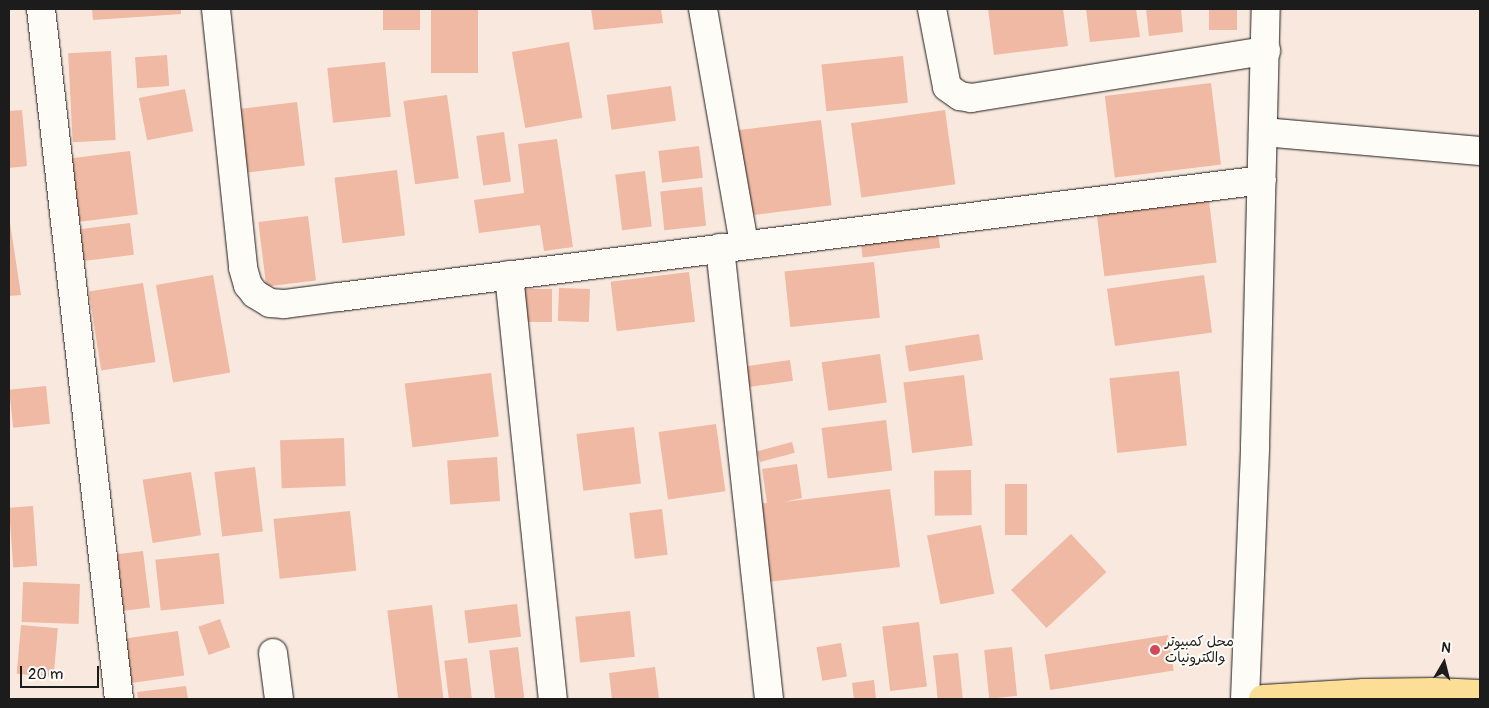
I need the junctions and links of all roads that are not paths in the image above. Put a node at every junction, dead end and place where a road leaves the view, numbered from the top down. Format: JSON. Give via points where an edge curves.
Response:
{"nodes":[{"id":1,"x":41,"y":9,"type":"edge"},
{"id":2,"x":216,"y":9,"type":"edge"},
{"id":3,"x":703,"y":9,"type":"edge"},
{"id":4,"x":932,"y":9,"type":"edge"},
{"id":5,"x":1266,"y":9,"type":"edge"},
{"id":6,"x":1266,"y":51,"type":"junction"},
{"id":7,"x":1263,"y":132,"type":"junction"},
{"id":8,"x":1480,"y":151,"type":"edge"},
{"id":9,"x":1262,"y":180,"type":"junction"},
{"id":10,"x":732,"y":247,"type":"junction"},
{"id":11,"x":509,"y":276,"type":"junction"},
{"id":12,"x":273,"y":653,"type":"dead end"},
{"id":13,"x":1480,"y":694,"type":"edge"},
{"id":14,"x":119,"y":699,"type":"edge"},
{"id":15,"x":280,"y":699,"type":"edge"},
{"id":16,"x":553,"y":699,"type":"edge"},
{"id":17,"x":769,"y":699,"type":"edge"},
{"id":18,"x":1245,"y":699,"type":"edge"},
{"id":19,"x":1263,"y":699,"type":"edge"}],
"edges":[{"from":1,"to":14,"type":"street"},
{"from":2,"to":11,"type":"street","via":[[244,268],[248,285],[255,294],[270,303],[284,304]]},
{"from":3,"to":10,"type":"street"},
{"from":4,"to":6,"type":"street","via":[[947,87],[966,97],[1019,92]]},
{"from":5,"to":6,"type":"street"},
{"from":6,"to":7,"type":"street"},
{"from":7,"to":8,"type":"street"},
{"from":7,"to":9,"type":"street"},
{"from":9,"to":10,"type":"street"},
{"from":9,"to":18,"type":"street"},
{"from":10,"to":11,"type":"street"},
{"from":10,"to":17,"type":"street"},
{"from":11,"to":16,"type":"street"},
{"from":12,"to":15,"type":"street"},
{"from":13,"to":19,"type":"main road","via":[[1364,693]]}]}
